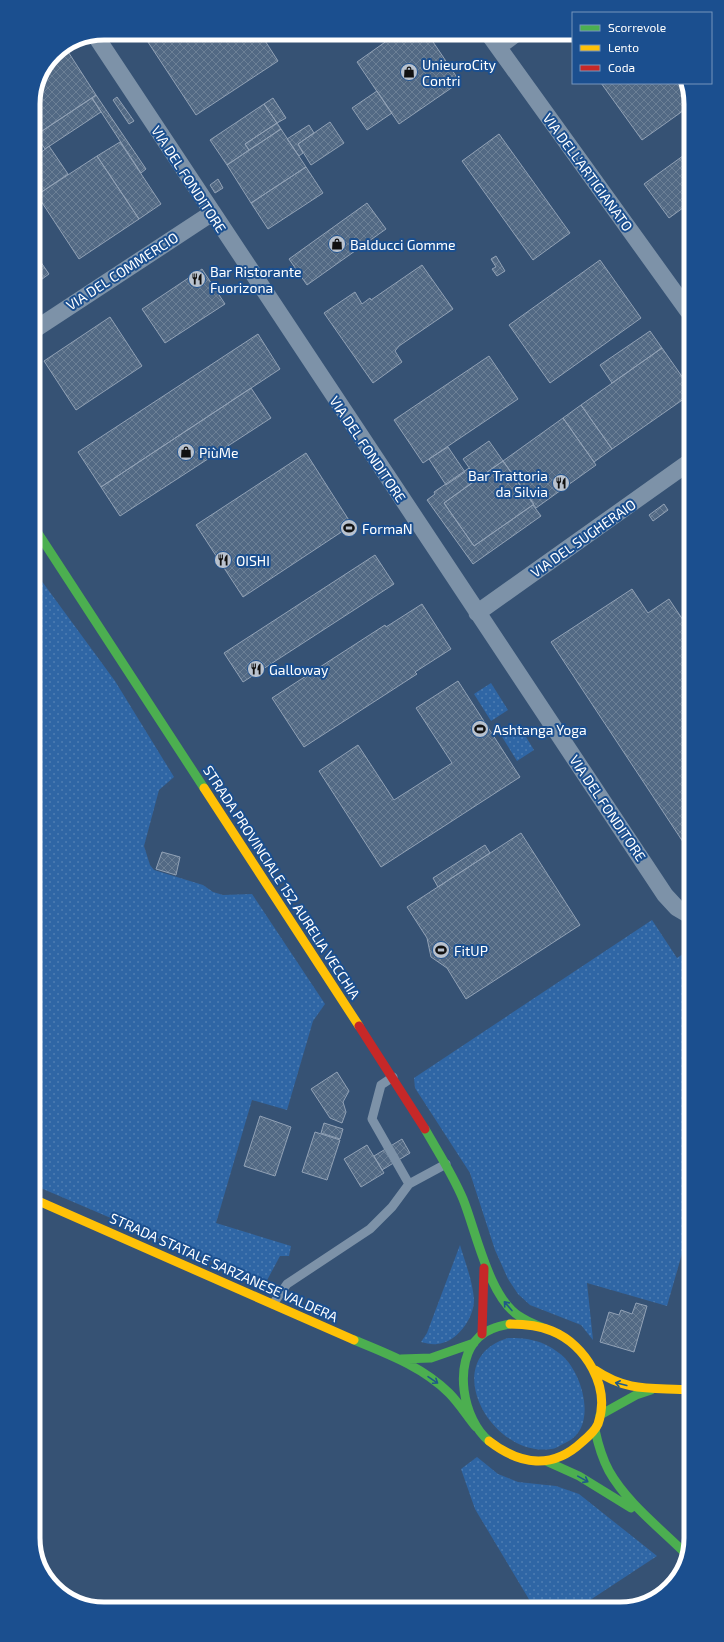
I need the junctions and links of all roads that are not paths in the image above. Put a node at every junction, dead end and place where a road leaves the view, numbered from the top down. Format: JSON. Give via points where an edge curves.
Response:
{"nodes":[{"id":1,"x":493,"y":40,"type":"edge"},
{"id":2,"x":98,"y":41,"type":"edge"},
{"id":3,"x":212,"y":213,"type":"junction"},
{"id":4,"x":684,"y":305,"type":"edge"},
{"id":5,"x":40,"y":326,"type":"edge"},
{"id":6,"x":684,"y":466,"type":"edge"},
{"id":7,"x":40,"y":536,"type":"edge"},
{"id":8,"x":478,"y":613,"type":"junction"},
{"id":9,"x":684,"y":912,"type":"edge"},
{"id":10,"x":393,"y":1077,"type":"junction"},
{"id":11,"x":446,"y":1164,"type":"junction"},
{"id":12,"x":408,"y":1184,"type":"junction"},
{"id":13,"x":40,"y":1202,"type":"edge"},
{"id":14,"x":484,"y":1264,"type":"junction"},
{"id":15,"x":273,"y":1304,"type":"junction"},
{"id":16,"x":541,"y":1327,"type":"junction"},
{"id":17,"x":482,"y":1334,"type":"junction"},
{"id":18,"x":474,"y":1343,"type":"junction"},
{"id":19,"x":401,"y":1359,"type":"junction"},
{"id":20,"x":595,"y":1370,"type":"junction"},
{"id":21,"x":650,"y":1390,"type":"junction"},
{"id":22,"x":684,"y":1390,"type":"edge"},
{"id":23,"x":600,"y":1415,"type":"junction"},
{"id":24,"x":476,"y":1427,"type":"junction"},
{"id":25,"x":595,"y":1430,"type":"junction"},
{"id":26,"x":548,"y":1462,"type":"junction"},
{"id":27,"x":656,"y":1524,"type":"junction"},
{"id":28,"x":683,"y":1551,"type":"edge"}],
"edges":[{"from":1,"to":4,"type":"street","name":"VIA DELL'ARTIGIANATO"},
{"from":2,"to":3,"type":"street","name":"VIA DEL FONDITORE"},
{"from":3,"to":5,"type":"street","name":"VIA DEL COMMERCIO"},
{"from":3,"to":8,"type":"street","name":"VIA DEL FONDITORE"},
{"from":6,"to":8,"type":"street","name":"VIA DEL SUGHERAIO"},
{"from":7,"to":10,"type":"main road","name":"STRADA PROVINCIALE 152 AURELIA VECCHIA"},
{"from":8,"to":9,"type":"street","name":"VIA DEL FONDITORE","via":[[665,895]]},
{"from":10,"to":11,"type":"main road","name":"STRADA PROVINCIALE 152 AURELIA VECCHIA"},
{"from":10,"to":12,"type":"lane","via":[[381,1085],[372,1119]]},
{"from":11,"to":12,"type":"lane"},
{"from":11,"to":14,"type":"main road","name":"STRADA PROVINCIALE 152 AURELIA VECCHIA","via":[[463,1200]]},
{"from":12,"to":15,"type":"lane","via":[[392,1207],[370,1229],[286,1284]]},
{"from":13,"to":15,"type":"main road","name":"STRADA STATALE SARZANESE VALDERA"},
{"from":16,"to":14,"type":"main road","name":"STRADA PROVINCIALE 152 AURELIA VECCHIA","one_way":true,"via":[[518,1316],[510,1309]]},
{"from":14,"to":17,"type":"main road","name":"STRADA PROVINCIALE 152 AURELIA VECCHIA"},
{"from":15,"to":19,"type":"main road","name":"STRADA STATALE SARZANESE VALDERA"},
{"from":16,"to":17,"type":"main road","name":"STRADA PROVINCIALE 152 AURELIA VECCHIA","via":[[510,1324]]},
{"from":16,"to":20,"type":"main road","name":"STRADA PROVINCIALE 152 AURELIA VECCHIA","via":[[570,1342]]},
{"from":17,"to":18,"type":"main road","name":"STRADA PROVINCIALE 152 AURELIA VECCHIA"},
{"from":18,"to":19,"type":"main road","name":"STRADA STATALE SARZANESE VALDERA","via":[[431,1358]]},
{"from":18,"to":24,"type":"main road","name":"STRADA PROVINCIALE 152 AURELIA VECCHIA","via":[[468,1354],[462,1385],[467,1407]]},
{"from":19,"to":24,"type":"main road","name":"STRADA STATALE SARZANESE VALDERA","one_way":true,"via":[[440,1384]]},
{"from":21,"to":20,"type":"main road","one_way":true,"via":[[616,1384]]},
{"from":20,"to":23,"type":"main road","name":"STRADA PROVINCIALE 152 AURELIA VECCHIA","via":[[601,1397]]},
{"from":21,"to":22,"type":"main road"},
{"from":21,"to":23,"type":"main road"},
{"from":23,"to":25,"type":"main road","name":"STRADA PROVINCIALE 152 AURELIA VECCHIA"},
{"from":24,"to":26,"type":"main road","name":"STRADA PROVINCIALE 152 AURELIA VECCHIA","via":[[484,1438],[506,1454],[522,1461]]},
{"from":25,"to":26,"type":"main road","name":"STRADA PROVINCIALE 152 AURELIA VECCHIA","via":[[568,1456]]},
{"from":25,"to":27,"type":"main road","name":"STRADA PROVINCIALE 152 AURELIA VECCHIA","via":[[612,1475]]},
{"from":26,"to":27,"type":"main road","name":"STRADA PROVINCIALE 152 AURELIA VECCHIA","one_way":true,"via":[[589,1482]]},
{"from":27,"to":28,"type":"main road","name":"STRADA PROVINCIALE 152 AURELIA VECCHIA"}]}
